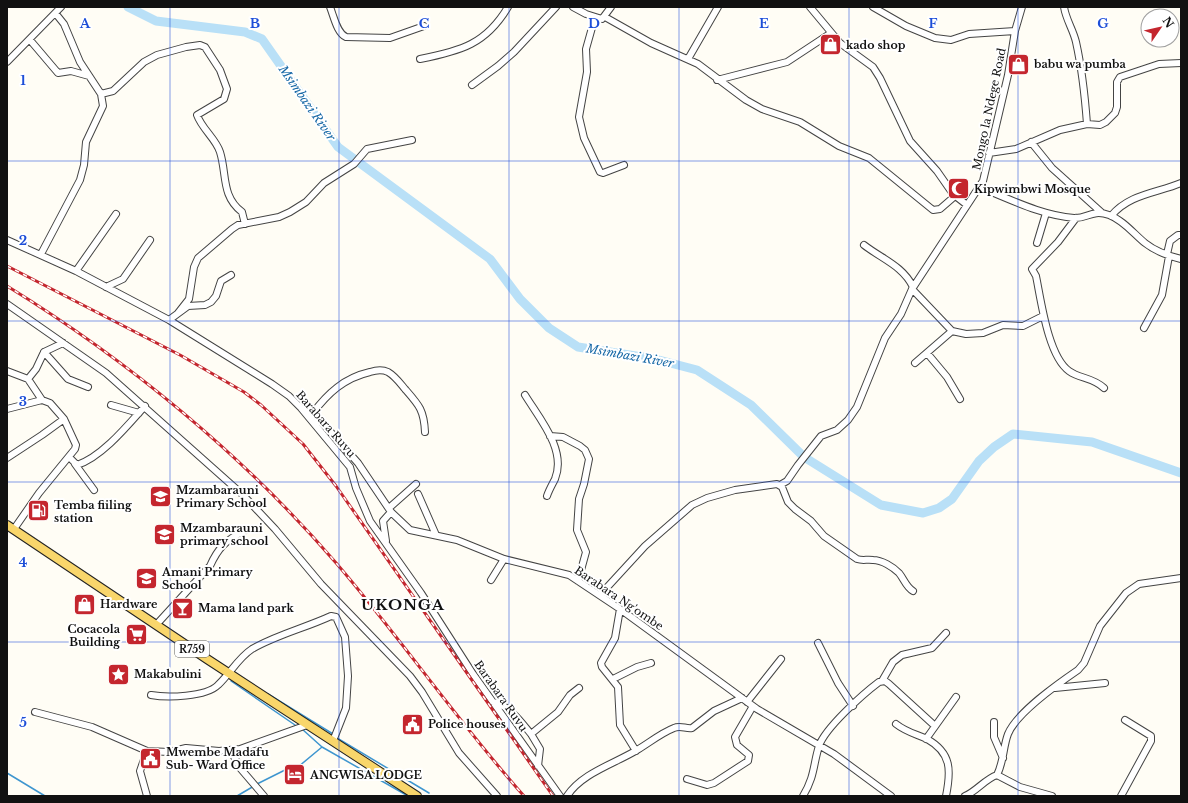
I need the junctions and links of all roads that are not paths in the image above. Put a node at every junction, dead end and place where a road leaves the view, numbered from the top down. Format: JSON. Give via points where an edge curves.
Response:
{"nodes":[{"id":1,"x":61,"y":7,"type":"edge"},
{"id":2,"x":330,"y":7,"type":"edge"},
{"id":3,"x":508,"y":7,"type":"edge"},
{"id":4,"x":556,"y":7,"type":"edge"},
{"id":5,"x":573,"y":7,"type":"edge"},
{"id":6,"x":611,"y":7,"type":"edge"},
{"id":7,"x":718,"y":7,"type":"edge"},
{"id":8,"x":810,"y":7,"type":"edge"},
{"id":9,"x":873,"y":7,"type":"edge"},
{"id":10,"x":1022,"y":7,"type":"edge"},
{"id":11,"x":1064,"y":7,"type":"edge"},
{"id":12,"x":56,"y":14,"type":"junction"},
{"id":13,"x":595,"y":17,"type":"junction"},
{"id":14,"x":605,"y":17,"type":"junction"},
{"id":15,"x":424,"y":26,"type":"dead end"},
{"id":16,"x":1015,"y":31,"type":"junction"},
{"id":17,"x":831,"y":33,"type":"junction"},
{"id":18,"x":30,"y":40,"type":"junction"},
{"id":19,"x":420,"y":59,"type":"dead end"},
{"id":20,"x":688,"y":59,"type":"junction"},
{"id":21,"x":7,"y":62,"type":"edge"},
{"id":22,"x":1181,"y":63,"type":"edge"},
{"id":23,"x":89,"y":76,"type":"junction"},
{"id":24,"x":717,"y":80,"type":"junction"},
{"id":25,"x":472,"y":85,"type":"dead end"},
{"id":26,"x":101,"y":94,"type":"junction"},
{"id":27,"x":1087,"y":124,"type":"junction"},
{"id":28,"x":412,"y":140,"type":"dead end"},
{"id":29,"x":1031,"y":142,"type":"junction"},
{"id":30,"x":989,"y":153,"type":"junction"},
{"id":31,"x":624,"y":165,"type":"dead end"},
{"id":32,"x":1181,"y":184,"type":"edge"},
{"id":33,"x":979,"y":187,"type":"junction"},
{"id":34,"x":955,"y":196,"type":"junction"},
{"id":35,"x":968,"y":205,"type":"junction"},
{"id":36,"x":1101,"y":212,"type":"junction"},
{"id":37,"x":1046,"y":213,"type":"junction"},
{"id":38,"x":116,"y":214,"type":"dead end"},
{"id":39,"x":1111,"y":216,"type":"junction"},
{"id":40,"x":1076,"y":218,"type":"junction"},
{"id":41,"x":245,"y":224,"type":"junction"},
{"id":42,"x":1181,"y":235,"type":"edge"},
{"id":43,"x":7,"y":240,"type":"edge"},
{"id":44,"x":150,"y":240,"type":"dead end"},
{"id":45,"x":1037,"y":242,"type":"dead end"},
{"id":46,"x":864,"y":245,"type":"dead end"},
{"id":47,"x":41,"y":254,"type":"junction"},
{"id":48,"x":1168,"y":255,"type":"junction"},
{"id":49,"x":1181,"y":259,"type":"edge"},
{"id":50,"x":76,"y":271,"type":"junction"},
{"id":51,"x":231,"y":275,"type":"dead end"},
{"id":52,"x":106,"y":287,"type":"junction"},
{"id":53,"x":912,"y":288,"type":"junction"},
{"id":54,"x":7,"y":304,"type":"edge"},
{"id":55,"x":178,"y":313,"type":"junction"},
{"id":56,"x":1043,"y":316,"type":"junction"},
{"id":57,"x":168,"y":320,"type":"junction"},
{"id":58,"x":1144,"y":328,"type":"dead end"},
{"id":59,"x":952,"y":331,"type":"junction"},
{"id":60,"x":64,"y":343,"type":"junction"},
{"id":61,"x":44,"y":352,"type":"junction"},
{"id":62,"x":927,"y":353,"type":"junction"},
{"id":63,"x":915,"y":363,"type":"dead end"},
{"id":64,"x":7,"y":371,"type":"edge"},
{"id":65,"x":28,"y":379,"type":"junction"},
{"id":66,"x":88,"y":387,"type":"dead end"},
{"id":67,"x":1104,"y":388,"type":"dead end"},
{"id":68,"x":524,"y":395,"type":"dead end"},
{"id":69,"x":960,"y":399,"type":"dead end"},
{"id":70,"x":42,"y":400,"type":"junction"},
{"id":71,"x":111,"y":405,"type":"dead end"},
{"id":72,"x":145,"y":406,"type":"junction"},
{"id":73,"x":302,"y":408,"type":"junction"},
{"id":74,"x":7,"y":409,"type":"edge"},
{"id":75,"x":139,"y":413,"type":"junction"},
{"id":76,"x":312,"y":414,"type":"junction"},
{"id":77,"x":64,"y":419,"type":"junction"},
{"id":78,"x":425,"y":432,"type":"dead end"},
{"id":79,"x":550,"y":436,"type":"junction"},
{"id":80,"x":69,"y":457,"type":"junction"},
{"id":81,"x":7,"y":458,"type":"edge"},
{"id":82,"x":75,"y":464,"type":"junction"},
{"id":83,"x":416,"y":484,"type":"dead end"},
{"id":84,"x":780,"y":485,"type":"junction"},
{"id":85,"x":94,"y":490,"type":"dead end"},
{"id":86,"x":418,"y":494,"type":"dead end"},
{"id":87,"x":547,"y":496,"type":"dead end"},
{"id":88,"x":390,"y":510,"type":"junction"},
{"id":89,"x":10,"y":527,"type":"edge"},
{"id":90,"x":244,"y":531,"type":"dead end"},
{"id":91,"x":436,"y":535,"type":"junction"},
{"id":92,"x":387,"y":546,"type":"junction"},
{"id":93,"x":504,"y":559,"type":"junction"},
{"id":94,"x":1181,"y":578,"type":"edge"},
{"id":95,"x":491,"y":580,"type":"dead end"},
{"id":96,"x":578,"y":581,"type":"junction"},
{"id":97,"x":913,"y":591,"type":"dead end"},
{"id":98,"x":600,"y":596,"type":"junction"},
{"id":99,"x":620,"y":609,"type":"junction"},
{"id":100,"x":156,"y":625,"type":"junction"},
{"id":101,"x":946,"y":632,"type":"dead end"},
{"id":102,"x":818,"y":642,"type":"dead end"},
{"id":103,"x":781,"y":659,"type":"dead end"},
{"id":104,"x":651,"y":662,"type":"dead end"},
{"id":105,"x":229,"y":673,"type":"junction"},
{"id":106,"x":613,"y":679,"type":"junction"},
{"id":107,"x":882,"y":681,"type":"junction"},
{"id":108,"x":1105,"y":684,"type":"dead end"},
{"id":109,"x":579,"y":688,"type":"dead end"},
{"id":110,"x":1054,"y":688,"type":"junction"},
{"id":111,"x":150,"y":695,"type":"dead end"},
{"id":112,"x":956,"y":697,"type":"dead end"},
{"id":113,"x":742,"y":698,"type":"junction"},
{"id":114,"x":493,"y":702,"type":"junction"},
{"id":115,"x":750,"y":704,"type":"junction"},
{"id":116,"x":853,"y":706,"type":"junction"},
{"id":117,"x":35,"y":712,"type":"dead end"},
{"id":118,"x":1124,"y":720,"type":"dead end"},
{"id":119,"x":994,"y":722,"type":"dead end"},
{"id":120,"x":896,"y":724,"type":"dead end"},
{"id":121,"x":307,"y":725,"type":"junction"},
{"id":122,"x":935,"y":726,"type":"junction"},
{"id":123,"x":530,"y":734,"type":"junction"},
{"id":124,"x":926,"y":739,"type":"junction"},
{"id":125,"x":333,"y":741,"type":"junction"},
{"id":126,"x":819,"y":745,"type":"junction"},
{"id":127,"x":147,"y":751,"type":"junction"},
{"id":128,"x":231,"y":751,"type":"junction"},
{"id":129,"x":636,"y":751,"type":"junction"},
{"id":130,"x":1004,"y":760,"type":"junction"},
{"id":131,"x":538,"y":766,"type":"junction"},
{"id":132,"x":997,"y":775,"type":"junction"},
{"id":133,"x":687,"y":780,"type":"dead end"},
{"id":134,"x":147,"y":796,"type":"edge"},
{"id":135,"x":264,"y":796,"type":"edge"},
{"id":136,"x":417,"y":796,"type":"edge"},
{"id":137,"x":498,"y":796,"type":"edge"},
{"id":138,"x":560,"y":796,"type":"edge"},
{"id":139,"x":567,"y":796,"type":"edge"},
{"id":140,"x":803,"y":796,"type":"edge"},
{"id":141,"x":891,"y":796,"type":"edge"},
{"id":142,"x":946,"y":796,"type":"edge"},
{"id":143,"x":965,"y":796,"type":"edge"},
{"id":144,"x":1052,"y":796,"type":"edge"},
{"id":145,"x":1121,"y":796,"type":"edge"}],
"edges":[{"from":1,"to":12,"type":"street"},
{"from":2,"to":15,"type":"street","via":[[338,28],[346,37],[390,38]]},
{"from":3,"to":19,"type":"street","via":[[492,29],[469,46],[462,50]]},
{"from":4,"to":25,"type":"street","via":[[514,52]]},
{"from":5,"to":13,"type":"street"},
{"from":6,"to":14,"type":"street"},
{"from":7,"to":20,"type":"street"},
{"from":8,"to":17,"type":"street"},
{"from":9,"to":16,"type":"street","via":[[906,26],[935,38],[951,40],[969,34]]},
{"from":10,"to":16,"type":"street","name":"Mongo la Ndege Road"},
{"from":11,"to":27,"type":"street","via":[[1077,48]]},
{"from":12,"to":18,"type":"street"},
{"from":12,"to":23,"type":"street","via":[[64,24],[73,48]]},
{"from":13,"to":14,"type":"street"},
{"from":13,"to":31,"type":"street","via":[[586,49],[587,72],[579,110],[580,124],[600,172]]},
{"from":14,"to":20,"type":"street"},
{"from":16,"to":30,"type":"street","name":"Mongo la Ndege Road","via":[[1008,75]]},
{"from":17,"to":24,"type":"street","via":[[787,62]]},
{"from":17,"to":34,"type":"street","via":[[840,43],[873,67],[910,141]]},
{"from":18,"to":21,"type":"street"},
{"from":18,"to":23,"type":"street","via":[[58,73],[71,72]]},
{"from":20,"to":24,"type":"street"},
{"from":22,"to":27,"type":"street","via":[[1159,64],[1120,77],[1117,82],[1119,98],[1115,113],[1100,125]]},
{"from":23,"to":26,"type":"street"},
{"from":24,"to":34,"type":"street","via":[[762,109],[800,122],[839,146],[869,158],[933,210],[940,209]]},
{"from":26,"to":41,"type":"street","via":[[113,91],[144,62],[157,55],[186,47],[205,46],[220,70],[227,89],[224,99],[197,115],[220,150],[223,178],[235,206],[242,212]]},
{"from":26,"to":47,"type":"street","via":[[103,106],[86,142],[80,180]]},
{"from":27,"to":29,"type":"street","via":[[1060,130]]},
{"from":28,"to":41,"type":"street","via":[[367,149],[354,164],[324,183],[306,202],[290,212]]},
{"from":29,"to":30,"type":"street","via":[[1016,149]]},
{"from":29,"to":36,"type":"street","via":[[1052,168]]},
{"from":30,"to":33,"type":"street","name":"Mongo la Ndege Road"},
{"from":32,"to":39,"type":"street","via":[[1129,200]]},
{"from":33,"to":35,"type":"street","name":"Mongo la Ndege Road"},
{"from":33,"to":37,"type":"street"},
{"from":34,"to":35,"type":"street"},
{"from":35,"to":53,"type":"street","name":"Mongo la Ndege Road"},
{"from":36,"to":39,"type":"street"},
{"from":36,"to":40,"type":"street"},
{"from":37,"to":40,"type":"street"},
{"from":37,"to":45,"type":"street"},
{"from":38,"to":50,"type":"street"},
{"from":39,"to":48,"type":"street","via":[[1146,244]]},
{"from":40,"to":56,"type":"street","via":[[1058,242],[1032,269],[1036,276]]},
{"from":41,"to":55,"type":"street","via":[[232,229],[198,258],[194,266],[189,299]]},
{"from":42,"to":48,"type":"street","via":[[1170,241]]},
{"from":43,"to":47,"type":"street","name":"Barabara Ruvu"},
{"from":44,"to":52,"type":"street","via":[[123,278]]},
{"from":46,"to":53,"type":"street","via":[[900,269],[909,278]]},
{"from":47,"to":50,"type":"street","name":"Barabara Ruvu"},
{"from":48,"to":49,"type":"street"},
{"from":48,"to":58,"type":"street","via":[[1162,295]]},
{"from":50,"to":52,"type":"street","name":"Barabara Ruvu"},
{"from":51,"to":55,"type":"street","via":[[221,281],[211,302],[188,306]]},
{"from":52,"to":57,"type":"street","name":"Barabara Ruvu"},
{"from":53,"to":59,"type":"street"},
{"from":53,"to":84,"type":"street","name":"Mongo la Ndege Road","via":[[901,314],[885,338],[857,407],[837,430],[821,436],[786,482]]},
{"from":54,"to":60,"type":"street"},
{"from":55,"to":57,"type":"street"},
{"from":56,"to":59,"type":"street","via":[[1023,326],[1003,325],[983,333],[966,334]]},
{"from":56,"to":67,"type":"street","via":[[1055,350],[1067,369],[1094,380]]},
{"from":57,"to":73,"type":"street","name":"Barabara Ruvu","via":[[272,384]]},
{"from":59,"to":62,"type":"street"},
{"from":60,"to":61,"type":"street"},
{"from":60,"to":72,"type":"street","via":[[106,373]]},
{"from":61,"to":65,"type":"street"},
{"from":61,"to":66,"type":"street","via":[[68,379]]},
{"from":62,"to":63,"type":"street"},
{"from":62,"to":69,"type":"street","via":[[947,377]]},
{"from":64,"to":65,"type":"street"},
{"from":65,"to":70,"type":"street"},
{"from":68,"to":79,"type":"street"},
{"from":70,"to":74,"type":"street"},
{"from":70,"to":77,"type":"street","via":[[50,404]]},
{"from":71,"to":75,"type":"street"},
{"from":72,"to":75,"type":"street"},
{"from":72,"to":137,"type":"street","via":[[243,495],[321,584],[410,676],[459,753]]},
{"from":73,"to":76,"type":"street","name":"Barabara Ng'ombe"},
{"from":73,"to":92,"type":"street","name":"Barabara Ruvu","via":[[350,467],[363,507]]},
{"from":75,"to":82,"type":"street","via":[[128,427],[102,449],[84,462]]},
{"from":76,"to":78,"type":"street","via":[[325,398],[344,382],[363,374],[387,371],[419,404],[424,416]]},
{"from":76,"to":88,"type":"street","name":"Barabara Ng'ombe","via":[[358,463]]},
{"from":77,"to":80,"type":"street","via":[[76,445]]},
{"from":77,"to":81,"type":"street"},
{"from":79,"to":87,"type":"street","via":[[557,452],[557,466],[555,479]]},
{"from":79,"to":96,"type":"street","via":[[575,442],[585,450],[589,459],[579,499],[577,530],[586,552]]},
{"from":80,"to":82,"type":"street"},
{"from":80,"to":89,"type":"street"},
{"from":82,"to":85,"type":"street"},
{"from":83,"to":88,"type":"street"},
{"from":84,"to":97,"type":"street","via":[[788,502],[824,536],[857,559],[874,560],[891,567]]},
{"from":84,"to":98,"type":"street","via":[[734,490],[692,505],[645,546]]},
{"from":86,"to":91,"type":"street"},
{"from":88,"to":91,"type":"street","name":"Barabara Ng'ombe","via":[[410,530]]},
{"from":88,"to":92,"type":"street","via":[[383,529]]},
{"from":89,"to":100,"type":"main road","number":"R759"},
{"from":90,"to":100,"type":"street","via":[[228,539],[215,554],[210,566]]},
{"from":91,"to":93,"type":"street","name":"Barabara Ng'ombe","via":[[457,540]]},
{"from":92,"to":114,"type":"street","name":"Barabara Ruvu"},
{"from":93,"to":95,"type":"street"},
{"from":93,"to":96,"type":"street","name":"Barabara Ng'ombe","via":[[569,575]]},
{"from":94,"to":110,"type":"street","via":[[1140,584],[1126,593],[1100,626],[1084,663]]},
{"from":96,"to":98,"type":"street","name":"Barabara Ng'ombe"},
{"from":98,"to":99,"type":"street","name":"Barabara Ng'ombe"},
{"from":99,"to":106,"type":"street","via":[[615,638],[602,663],[602,667]]},
{"from":99,"to":113,"type":"street","name":"Barabara Ng'ombe"},
{"from":100,"to":105,"type":"main road","number":"R759"},
{"from":101,"to":107,"type":"street","via":[[932,648],[902,655],[893,662]]},
{"from":102,"to":116,"type":"street","via":[[838,683]]},
{"from":103,"to":115,"type":"street"},
{"from":104,"to":106,"type":"street"},
{"from":105,"to":111,"type":"street","via":[[209,692],[166,698]]},
{"from":105,"to":121,"type":"main road","number":"R759"},
{"from":105,"to":125,"type":"street","via":[[252,649],[331,616],[336,618],[345,637],[348,682],[346,708]]},
{"from":106,"to":129,"type":"street","via":[[620,693],[620,725]]},
{"from":107,"to":116,"type":"street"},
{"from":107,"to":122,"type":"street","via":[[889,684]]},
{"from":108,"to":110,"type":"street"},
{"from":109,"to":123,"type":"street","via":[[570,695],[558,712]]},
{"from":110,"to":130,"type":"street","via":[[1012,725]]},
{"from":112,"to":122,"type":"street"},
{"from":113,"to":115,"type":"street","name":"Barabara Ng'ombe"},
{"from":113,"to":129,"type":"street","via":[[714,711],[692,728],[675,727]]},
{"from":114,"to":123,"type":"street","via":[[509,710]]},
{"from":114,"to":131,"type":"street","name":"Barabara Ruvu"},
{"from":115,"to":126,"type":"street","name":"Barabara Ng'ombe"},
{"from":115,"to":133,"type":"street","via":[[735,737],[737,745],[749,755],[748,761],[714,783]]},
{"from":116,"to":126,"type":"street","via":[[827,731]]},
{"from":117,"to":127,"type":"street","via":[[92,727]]},
{"from":118,"to":145,"type":"street","via":[[1151,736],[1151,741]]},
{"from":119,"to":130,"type":"street","via":[[994,737]]},
{"from":120,"to":124,"type":"street","via":[[905,731]]},
{"from":121,"to":125,"type":"main road","number":"R759"},
{"from":121,"to":128,"type":"street"},
{"from":122,"to":124,"type":"street"},
{"from":123,"to":131,"type":"street","via":[[540,749]]},
{"from":124,"to":142,"type":"street","via":[[941,750],[947,759],[949,772]]},
{"from":125,"to":136,"type":"main road","number":"R759"},
{"from":126,"to":140,"type":"street","via":[[811,783]]},
{"from":126,"to":141,"type":"street","name":"Barabara Ng'ombe"},
{"from":127,"to":128,"type":"street","via":[[169,752],[186,748]]},
{"from":127,"to":134,"type":"street","via":[[144,753],[140,771]]},
{"from":128,"to":135,"type":"street","via":[[240,768]]},
{"from":129,"to":139,"type":"street","via":[[593,773],[575,786]]},
{"from":130,"to":132,"type":"street"},
{"from":131,"to":138,"type":"street","name":"Barabara Ruvu"},
{"from":132,"to":143,"type":"street"},
{"from":132,"to":144,"type":"street","via":[[1020,787]]}]}
